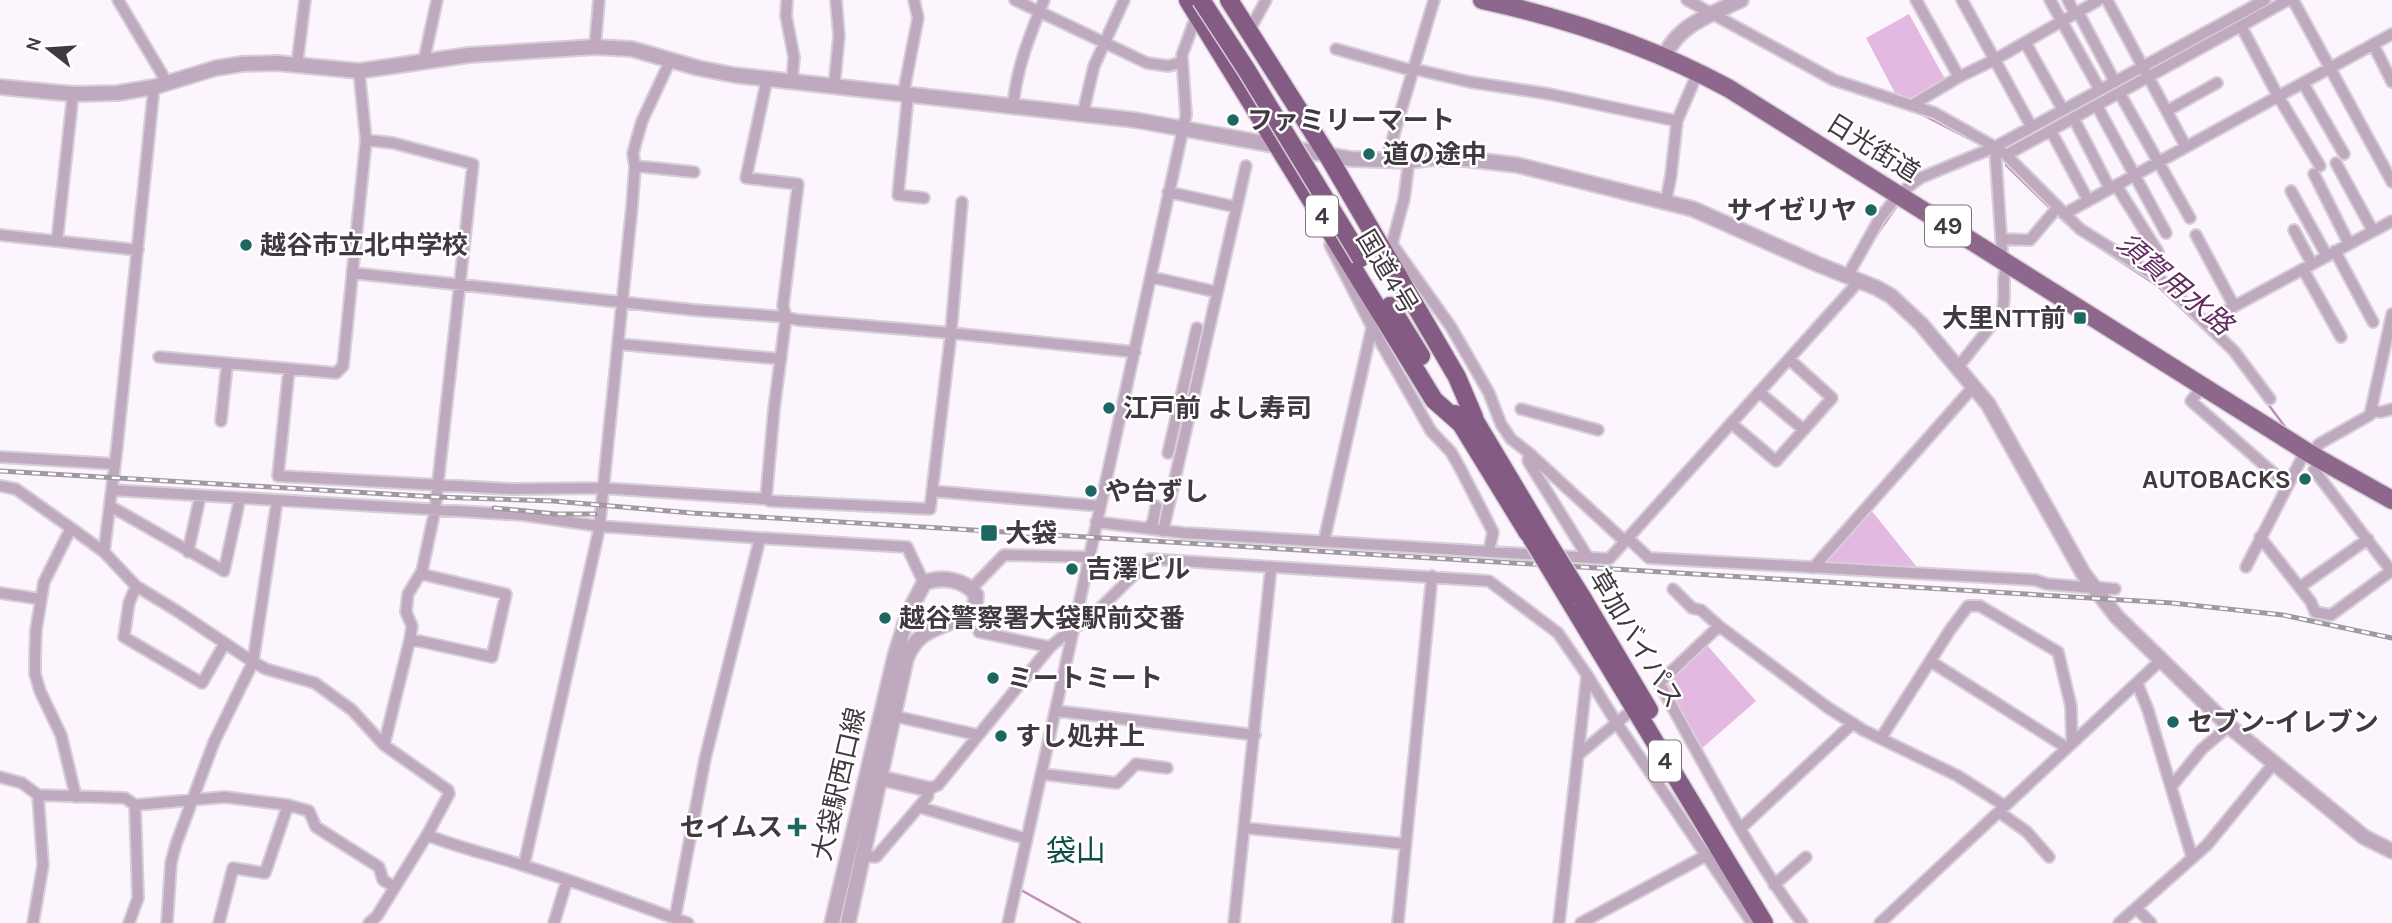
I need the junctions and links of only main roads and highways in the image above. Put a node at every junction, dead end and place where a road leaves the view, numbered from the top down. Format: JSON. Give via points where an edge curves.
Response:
{"nodes":[{"id":1,"x":1215,"y":0,"type":"edge"},
{"id":2,"x":1229,"y":0,"type":"edge"},
{"id":3,"x":1482,"y":0,"type":"edge"},
{"id":4,"x":1192,"y":4,"type":"edge"},
{"id":5,"x":1366,"y":255,"type":"junction"},
{"id":6,"x":1467,"y":420,"type":"junction"},
{"id":7,"x":2392,"y":500,"type":"edge"},
{"id":8,"x":1575,"y":598,"type":"junction"},
{"id":9,"x":1764,"y":923,"type":"edge"},
{"id":10,"x":1777,"y":923,"type":"edge"}],
"edges":[{"from":1,"to":5,"type":"highway","number":"4","via":[[1278,98]]},
{"from":2,"to":6,"type":"highway","name":"国道4号","number":"4","via":[[1328,156],[1457,377]]},
{"from":3,"to":7,"type":"main road","name":"日光街道","number":"49","via":[[1578,25],[1665,56],[1751,101],[2311,458]]},
{"from":4,"to":5,"type":"highway","number":"4","bridge":true,"via":[[1247,69]]},
{"from":4,"to":6,"type":"highway","name":"国道4号","number":"4","via":[[1434,400]]},
{"from":5,"to":6,"type":"highway","number":"4"},
{"from":6,"to":8,"type":"highway","name":"草加バイパス","number":"4","bridge":true},
{"from":8,"to":9,"type":"highway","name":"草加バイパス","number":"4"},
{"from":8,"to":10,"type":"highway","name":"草加バイパス","number":"4"}]}
